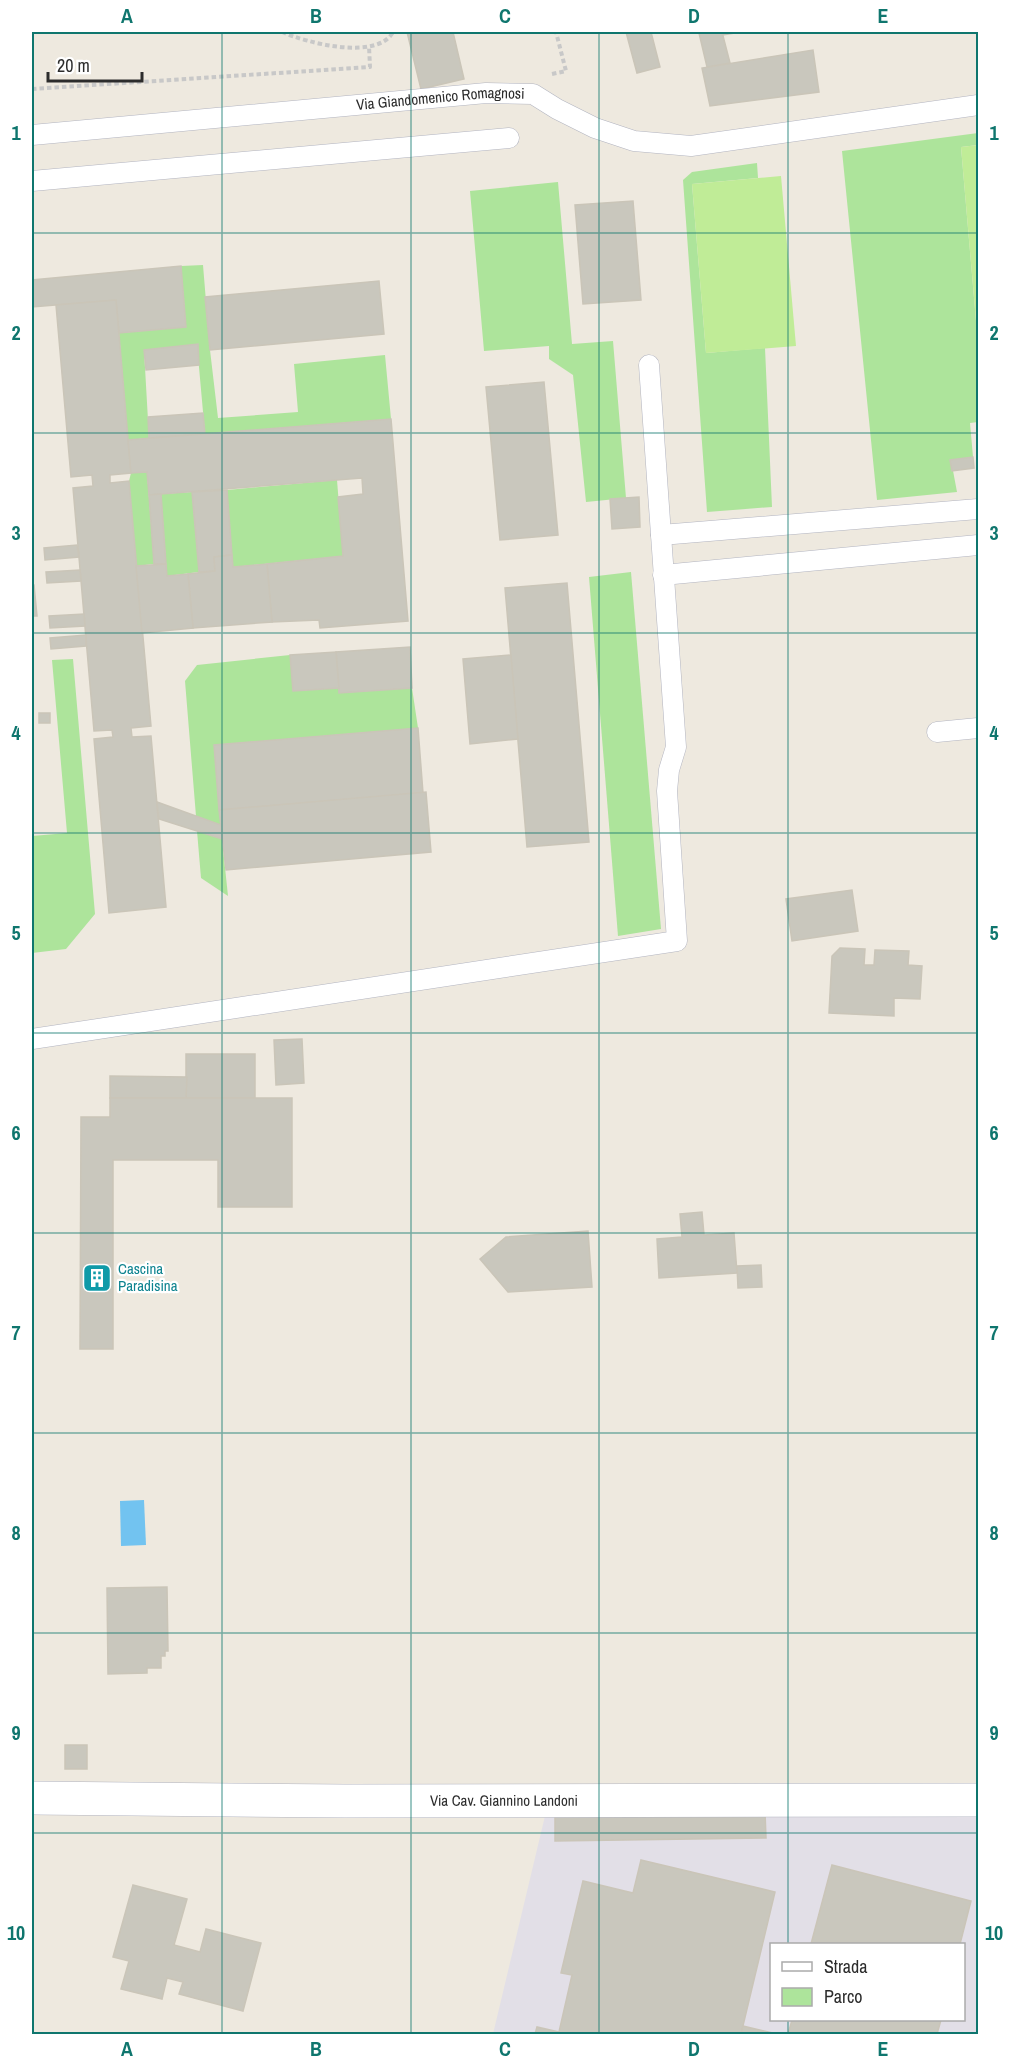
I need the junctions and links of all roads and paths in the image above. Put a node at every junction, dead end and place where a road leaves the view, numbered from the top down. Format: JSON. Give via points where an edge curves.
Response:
{"nodes":[{"id":1,"x":282,"y":32,"type":"edge"},
{"id":2,"x":393,"y":32,"type":"edge"},
{"id":3,"x":556,"y":32,"type":"edge"},
{"id":4,"x":369,"y":46,"type":"junction"},
{"id":5,"x":32,"y":89,"type":"edge"},
{"id":6,"x":524,"y":94,"type":"junction"},
{"id":7,"x":978,"y":105,"type":"edge"},
{"id":8,"x":32,"y":135,"type":"edge"},
{"id":9,"x":509,"y":138,"type":"dead end"},
{"id":10,"x":32,"y":181,"type":"edge"},
{"id":11,"x":649,"y":365,"type":"dead end"},
{"id":12,"x":978,"y":428,"type":"edge"},
{"id":13,"x":978,"y":444,"type":"edge"},
{"id":14,"x":978,"y":508,"type":"edge"},
{"id":15,"x":661,"y":535,"type":"junction"},
{"id":16,"x":978,"y":545,"type":"edge"},
{"id":17,"x":663,"y":575,"type":"junction"},
{"id":18,"x":978,"y":728,"type":"edge"},
{"id":19,"x":937,"y":732,"type":"dead end"},
{"id":20,"x":32,"y":1039,"type":"edge"},
{"id":21,"x":32,"y":1798,"type":"edge"},
{"id":22,"x":978,"y":1800,"type":"edge"}],
"edges":[{"from":1,"to":4,"type":"path","via":[[314,42]]},
{"from":2,"to":4,"type":"path","via":[[388,40]]},
{"from":3,"to":6,"type":"path","via":[[566,71],[537,77]]},
{"from":4,"to":5,"type":"path","via":[[370,67]]},
{"from":6,"to":7,"type":"lane","name":"Via Giandomenico Romagnosi","via":[[533,94],[595,128],[634,141],[691,146]]},
{"from":6,"to":8,"type":"lane","name":"Via Giandomenico Romagnosi","via":[[486,93]]},
{"from":9,"to":10,"type":"lane"},
{"from":11,"to":15,"type":"lane"},
{"from":12,"to":13,"type":"path"},
{"from":14,"to":15,"type":"lane"},
{"from":15,"to":17,"type":"lane"},
{"from":16,"to":17,"type":"lane"},
{"from":17,"to":20,"type":"lane","via":[[676,747],[667,791],[677,941]]},
{"from":18,"to":19,"type":"lane"},
{"from":21,"to":22,"type":"street","name":"Via Cav. Giannino Landoni"}]}
